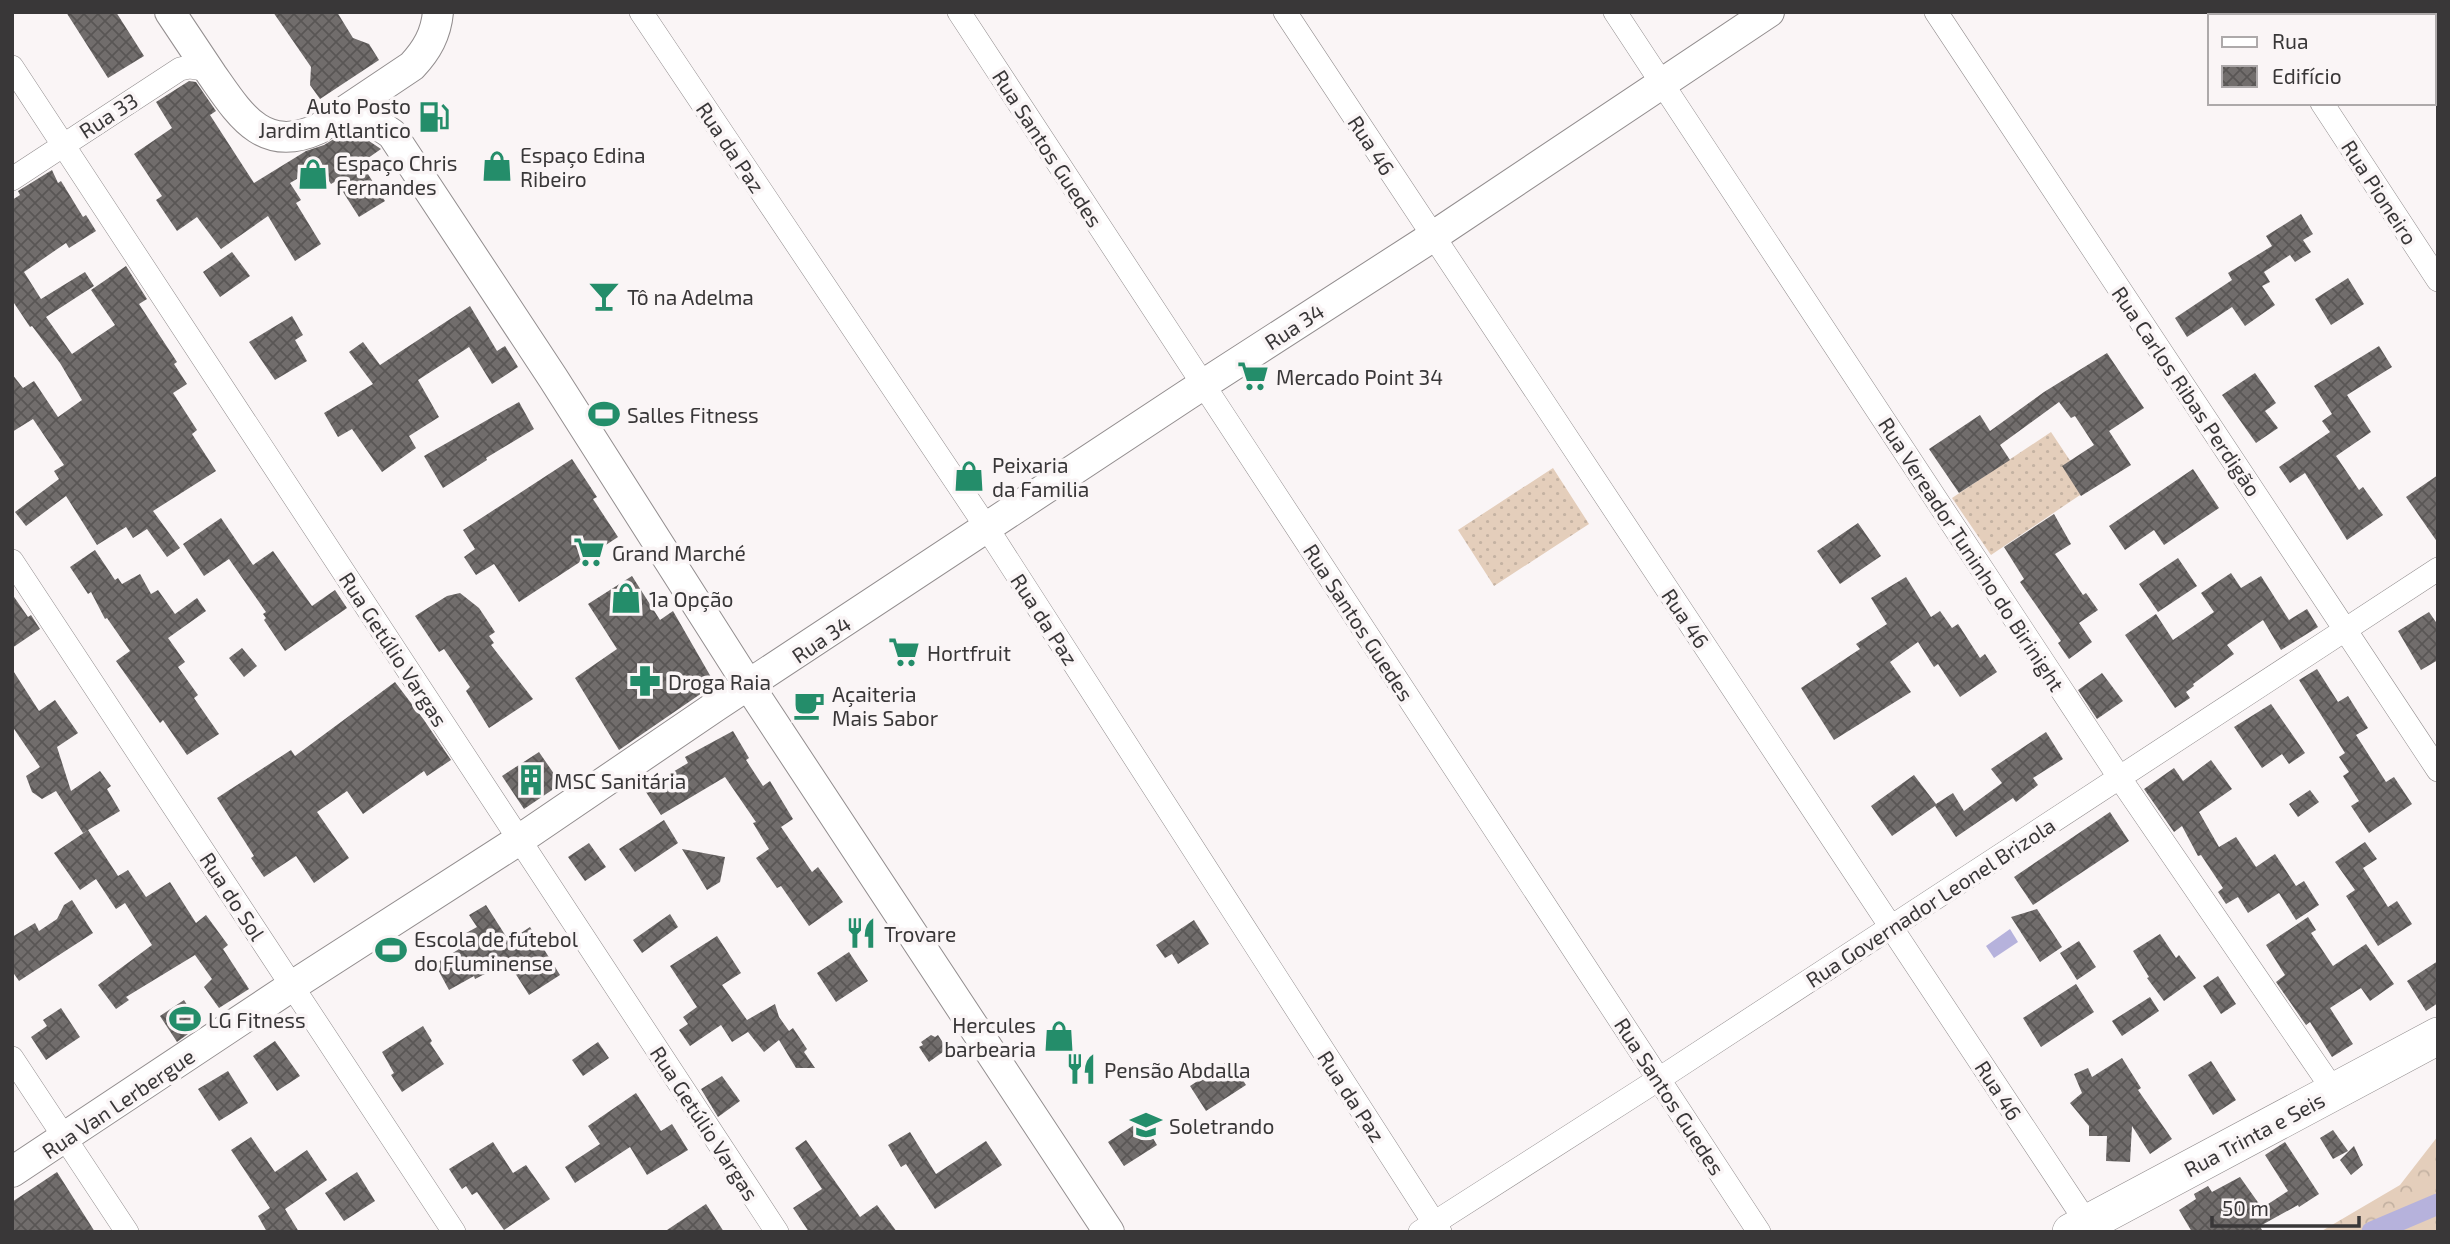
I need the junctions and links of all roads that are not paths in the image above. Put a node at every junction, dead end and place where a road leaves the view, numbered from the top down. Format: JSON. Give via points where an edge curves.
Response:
{"nodes":[{"id":1,"x":170,"y":12,"type":"edge"},
{"id":2,"x":438,"y":12,"type":"edge"},
{"id":3,"x":641,"y":12,"type":"edge"},
{"id":4,"x":959,"y":12,"type":"edge"},
{"id":5,"x":1285,"y":12,"type":"edge"},
{"id":6,"x":1615,"y":12,"type":"edge"},
{"id":7,"x":1769,"y":12,"type":"edge"},
{"id":8,"x":1936,"y":12,"type":"edge"},
{"id":9,"x":12,"y":67,"type":"edge"},
{"id":10,"x":209,"y":70,"type":"junction"},
{"id":11,"x":401,"y":74,"type":"junction"},
{"id":12,"x":1661,"y":82,"type":"junction"},
{"id":13,"x":2323,"y":105,"type":"edge"},
{"id":14,"x":337,"y":116,"type":"junction"},
{"id":15,"x":392,"y":134,"type":"junction"},
{"id":16,"x":63,"y":145,"type":"junction"},
{"id":17,"x":12,"y":178,"type":"edge"},
{"id":18,"x":1432,"y":237,"type":"junction"},
{"id":19,"x":2438,"y":280,"type":"edge"},
{"id":20,"x":1203,"y":384,"type":"junction"},
{"id":21,"x":987,"y":528,"type":"junction"},
{"id":22,"x":12,"y":561,"type":"edge"},
{"id":23,"x":2438,"y":569,"type":"edge"},
{"id":24,"x":2346,"y":629,"type":"junction"},
{"id":25,"x":748,"y":685,"type":"junction"},
{"id":26,"x":2438,"y":770,"type":"edge"},
{"id":27,"x":2119,"y":777,"type":"junction"},
{"id":28,"x":519,"y":840,"type":"junction"},
{"id":29,"x":1892,"y":928,"type":"junction"},
{"id":30,"x":292,"y":986,"type":"junction"},
{"id":31,"x":2438,"y":1036,"type":"edge"},
{"id":32,"x":12,"y":1058,"type":"edge"},
{"id":33,"x":1658,"y":1079,"type":"junction"},
{"id":34,"x":2334,"y":1091,"type":"junction"},
{"id":35,"x":65,"y":1139,"type":"junction"},
{"id":36,"x":12,"y":1172,"type":"edge"},
{"id":37,"x":2079,"y":1227,"type":"edge"},
{"id":38,"x":1431,"y":1229,"type":"edge"},
{"id":39,"x":127,"y":1232,"type":"edge"},
{"id":40,"x":454,"y":1232,"type":"edge"},
{"id":41,"x":776,"y":1232,"type":"edge"},
{"id":42,"x":1109,"y":1232,"type":"edge"},
{"id":43,"x":1759,"y":1232,"type":"edge"}],
"edges":[{"from":1,"to":10,"type":"street"},
{"from":2,"to":11,"type":"street","via":[[428,46]]},
{"from":3,"to":21,"type":"street","name":"Rua da Paz"},
{"from":4,"to":20,"type":"street","name":"Rua Santos Guedes"},
{"from":5,"to":18,"type":"street","name":"Rua 46"},
{"from":6,"to":12,"type":"street","name":"Rua Vereador Tuninho do Birinight"},
{"from":7,"to":12,"type":"street","name":"Rua 34"},
{"from":8,"to":24,"type":"street","name":"Rua Carlos Ribas Perdigão"},
{"from":9,"to":16,"type":"street","name":"Rua Getúlio Vargas"},
{"from":10,"to":14,"type":"street","via":[[244,119],[265,133],[297,136]]},
{"from":10,"to":16,"type":"street","name":"Rua 33","via":[[180,69]]},
{"from":11,"to":14,"type":"street"},
{"from":11,"to":15,"type":"street","via":[[389,103]]},
{"from":12,"to":18,"type":"street","name":"Rua 34"},
{"from":12,"to":27,"type":"street","name":"Rua Vereador Tuninho do Birinight"},
{"from":13,"to":19,"type":"street","name":"Rua Pioneiro"},
{"from":14,"to":15,"type":"street","via":[[365,118]]},
{"from":15,"to":25,"type":"street"},
{"from":16,"to":17,"type":"street","name":"Rua 33"},
{"from":16,"to":28,"type":"street","name":"Rua Getúlio Vargas"},
{"from":18,"to":20,"type":"street","name":"Rua 34"},
{"from":18,"to":29,"type":"street","name":"Rua 46"},
{"from":20,"to":21,"type":"street","name":"Rua 34"},
{"from":20,"to":33,"type":"street","name":"Rua Santos Guedes"},
{"from":21,"to":25,"type":"street","name":"Rua 34"},
{"from":21,"to":38,"type":"street","name":"Rua da Paz"},
{"from":22,"to":30,"type":"street","name":"Rua do Sol"},
{"from":23,"to":24,"type":"street","name":"Rua Governador Leonel Brizola"},
{"from":24,"to":26,"type":"street","name":"Rua Carlos Ribas Perdigão"},
{"from":24,"to":27,"type":"street","name":"Rua Governador Leonel Brizola"},
{"from":25,"to":28,"type":"street","name":"Rua Van Lerbergue"},
{"from":25,"to":42,"type":"street"},
{"from":27,"to":29,"type":"street","name":"Rua Governador Leonel Brizola"},
{"from":27,"to":34,"type":"street","name":"Rua Vereador Tuninho do Birinight"},
{"from":28,"to":30,"type":"street","name":"Rua Van Lerbergue"},
{"from":28,"to":41,"type":"street","name":"Rua Getúlio Vargas"},
{"from":29,"to":33,"type":"street","name":"Rua Governador Leonel Brizola"},
{"from":29,"to":37,"type":"street","name":"Rua 46"},
{"from":30,"to":35,"type":"street","name":"Rua Van Lerbergue"},
{"from":30,"to":40,"type":"street","name":"Rua do Sol"},
{"from":31,"to":34,"type":"main road","name":"Rua Trinta e Seis"},
{"from":32,"to":35,"type":"street"},
{"from":33,"to":38,"type":"street","name":"Rua Governador Leonel Brizola"},
{"from":33,"to":43,"type":"street","name":"Rua Santos Guedes"},
{"from":34,"to":37,"type":"main road","name":"Rua Trinta e Seis"},
{"from":35,"to":36,"type":"street","name":"Rua Van Lerbergue"},
{"from":35,"to":39,"type":"street"}]}
